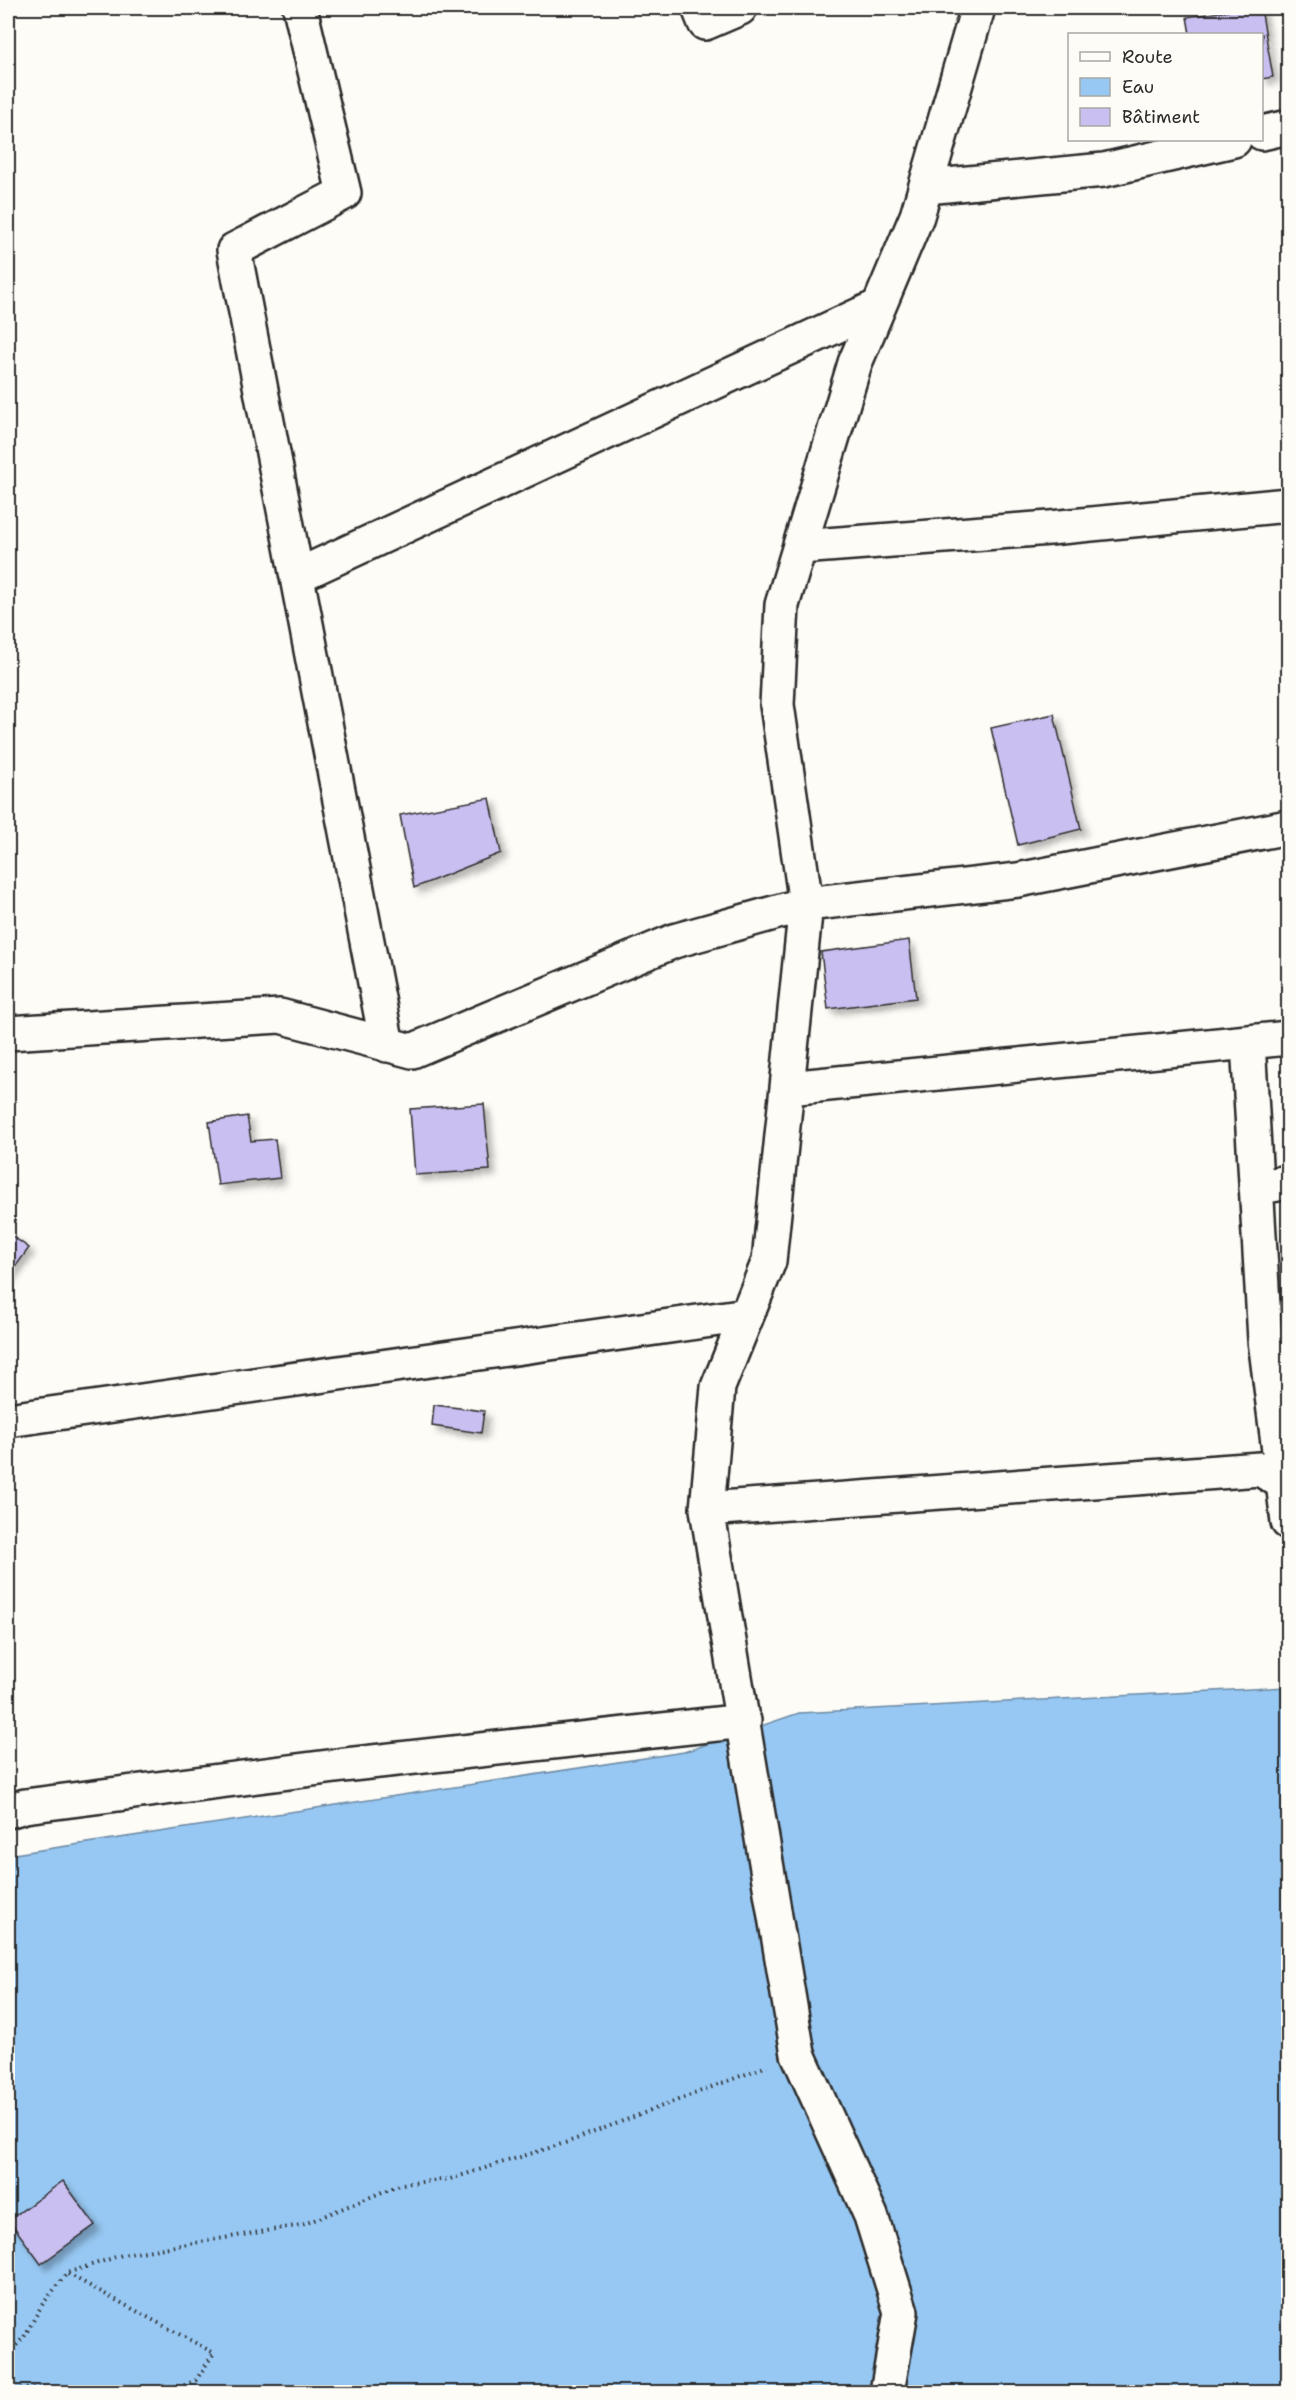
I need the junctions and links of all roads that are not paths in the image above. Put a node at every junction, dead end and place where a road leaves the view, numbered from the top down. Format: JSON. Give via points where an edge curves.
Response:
{"nodes":[{"id":1,"x":300,"y":8,"type":"edge"},
{"id":2,"x":699,"y":8,"type":"edge"},
{"id":3,"x":740,"y":8,"type":"edge"},
{"id":4,"x":978,"y":8,"type":"edge"},
{"id":5,"x":1288,"y":127,"type":"edge"},
{"id":6,"x":1263,"y":133,"type":"edge"},
{"id":7,"x":1230,"y":141,"type":"edge"},
{"id":8,"x":926,"y":187,"type":"junction"},
{"id":9,"x":879,"y":306,"type":"junction"},
{"id":10,"x":1288,"y":505,"type":"edge"},
{"id":11,"x":800,"y":547,"type":"junction"},
{"id":12,"x":297,"y":576,"type":"junction"},
{"id":13,"x":1288,"y":827,"type":"edge"},
{"id":14,"x":806,"y":904,"type":"junction"},
{"id":15,"x":8,"y":1033,"type":"edge"},
{"id":16,"x":1288,"y":1038,"type":"edge"},
{"id":17,"x":1248,"y":1042,"type":"junction"},
{"id":18,"x":387,"y":1045,"type":"junction"},
{"id":19,"x":788,"y":1088,"type":"junction"},
{"id":20,"x":1288,"y":1182,"type":"edge"},
{"id":21,"x":1256,"y":1188,"type":"junction"},
{"id":22,"x":747,"y":1316,"type":"junction"},
{"id":23,"x":8,"y":1420,"type":"edge"},
{"id":24,"x":1286,"y":1485,"type":"edge"},
{"id":25,"x":707,"y":1509,"type":"junction"},
{"id":26,"x":1288,"y":1522,"type":"edge"},
{"id":27,"x":744,"y":1721,"type":"junction"},
{"id":28,"x":8,"y":1810,"type":"edge"},
{"id":29,"x":887,"y":2392,"type":"edge"}],
"edges":[{"from":1,"to":12,"type":"street","via":[[344,193],[234,250]]},
{"from":2,"to":3,"type":"street","via":[[705,23]]},
{"from":4,"to":8,"type":"street"},
{"from":5,"to":6,"type":"street"},
{"from":7,"to":8,"type":"street","via":[[1104,170]]},
{"from":8,"to":9,"type":"street","via":[[918,216]]},
{"from":9,"to":11,"type":"street","via":[[855,363]]},
{"from":9,"to":12,"type":"street"},
{"from":10,"to":11,"type":"street"},
{"from":11,"to":14,"type":"street","via":[[782,604],[777,705]]},
{"from":12,"to":18,"type":"street"},
{"from":13,"to":14,"type":"street","via":[[1018,880]]},
{"from":14,"to":18,"type":"street","via":[[674,941],[412,1051]]},
{"from":14,"to":19,"type":"street"},
{"from":15,"to":18,"type":"street","via":[[280,1017]]},
{"from":16,"to":17,"type":"street"},
{"from":17,"to":19,"type":"street"},
{"from":17,"to":21,"type":"street"},
{"from":19,"to":22,"type":"street","via":[[769,1261]]},
{"from":20,"to":21,"type":"street"},
{"from":21,"to":24,"type":"street","via":[[1265,1340]]},
{"from":22,"to":23,"type":"street"},
{"from":22,"to":25,"type":"street","via":[[718,1387]]},
{"from":24,"to":25,"type":"street","via":[[1260,1469]]},
{"from":24,"to":26,"type":"street"},
{"from":25,"to":27,"type":"street"},
{"from":27,"to":28,"type":"street","via":[[344,1765]]},
{"from":27,"to":29,"type":"street","via":[[798,2054],[871,2216],[900,2313]]}]}
